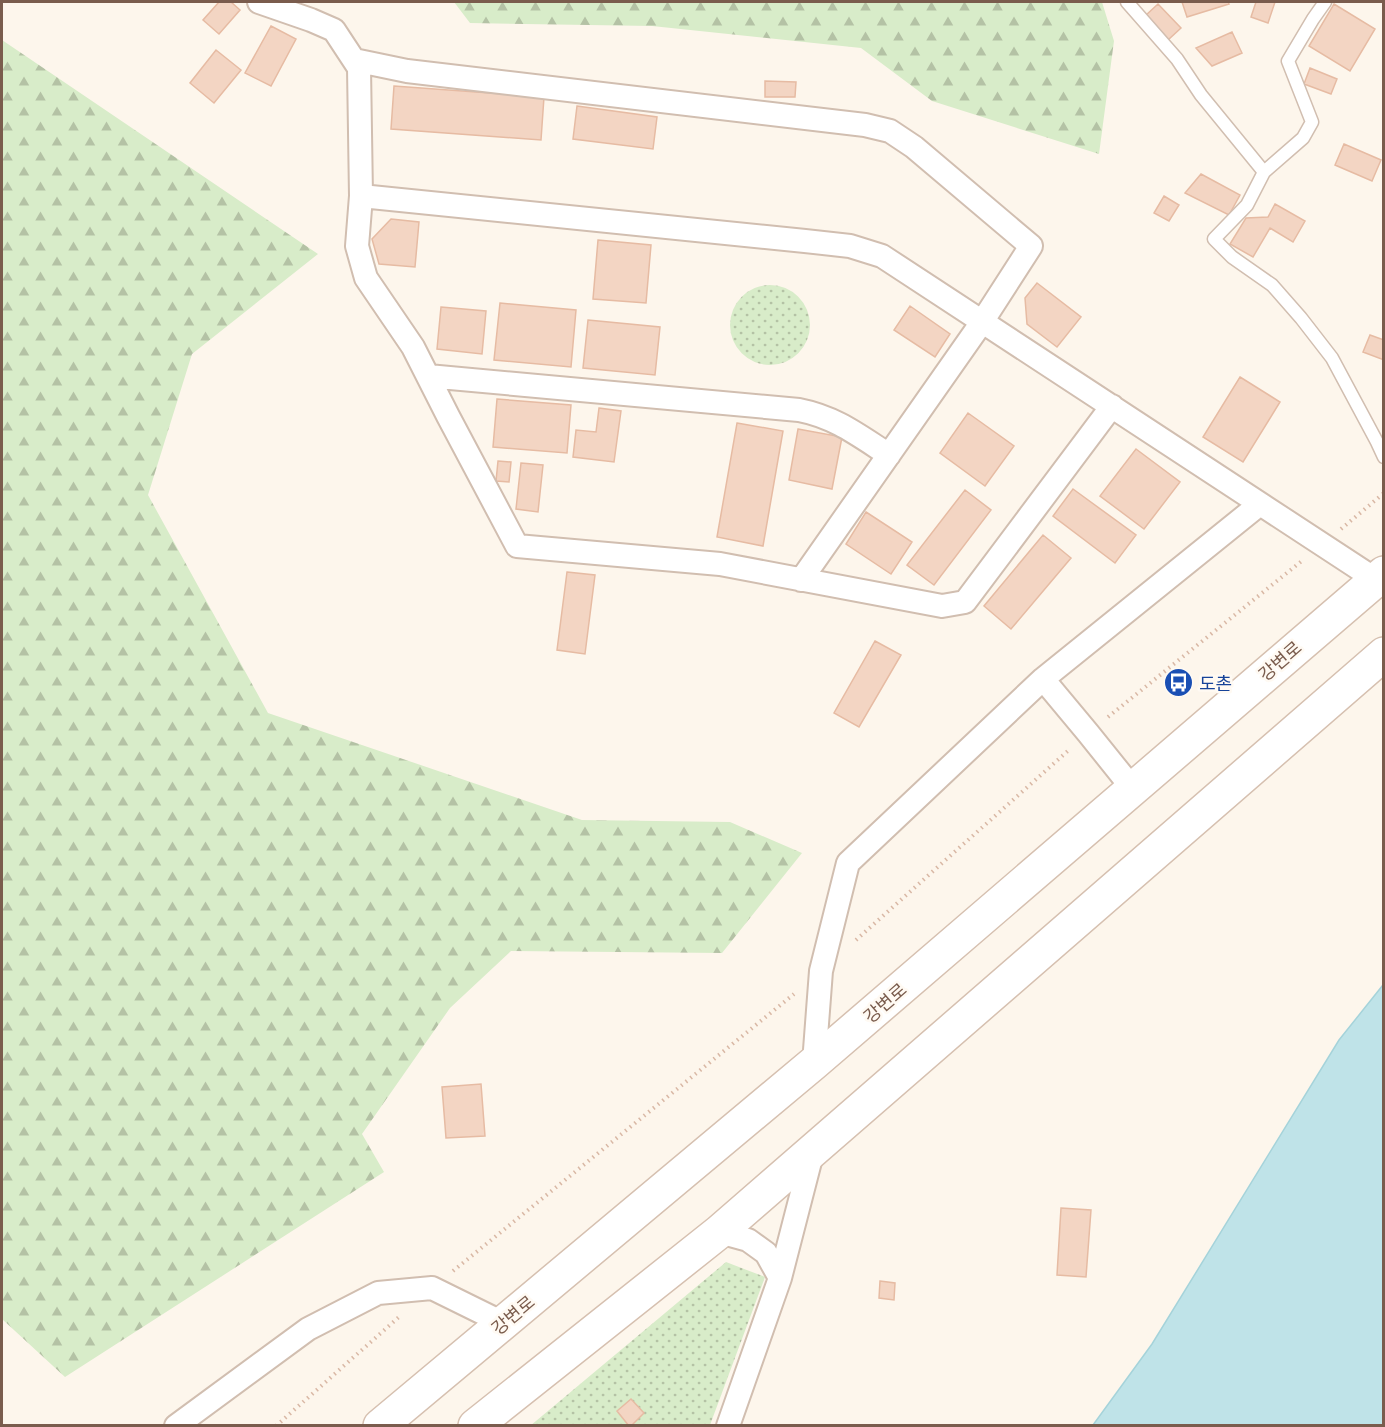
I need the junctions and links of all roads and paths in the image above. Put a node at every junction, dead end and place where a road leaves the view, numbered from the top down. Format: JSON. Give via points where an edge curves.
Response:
{"nodes":[{"id":1,"x":259,"y":2,"type":"edge"},
{"id":2,"x":1127,"y":2,"type":"edge"},
{"id":3,"x":1325,"y":2,"type":"edge"},
{"id":4,"x":354,"y":60,"type":"junction"},
{"id":5,"x":1264,"y":172,"type":"junction"},
{"id":6,"x":361,"y":196,"type":"junction"},
{"id":7,"x":982,"y":322,"type":"junction"},
{"id":8,"x":428,"y":376,"type":"junction"},
{"id":9,"x":1112,"y":406,"type":"junction"},
{"id":10,"x":889,"y":455,"type":"junction"},
{"id":11,"x":1383,"y":457,"type":"edge"},
{"id":12,"x":1260,"y":504,"type":"junction"},
{"id":13,"x":1381,"y":579,"type":"edge"},
{"id":14,"x":801,"y":580,"type":"junction"},
{"id":15,"x":1383,"y":654,"type":"edge"},
{"id":16,"x":1043,"y":679,"type":"junction"},
{"id":17,"x":1133,"y":789,"type":"junction"},
{"id":18,"x":814,"y":1064,"type":"junction"},
{"id":19,"x":813,"y":1150,"type":"junction"},
{"id":20,"x":719,"y":1233,"type":"junction"},
{"id":21,"x":780,"y":1278,"type":"junction"},
{"id":22,"x":503,"y":1323,"type":"junction"},
{"id":23,"x":176,"y":1425,"type":"edge"},
{"id":24,"x":380,"y":1425,"type":"edge"},
{"id":25,"x":475,"y":1425,"type":"edge"},
{"id":26,"x":728,"y":1425,"type":"edge"}],
"edges":[{"from":1,"to":4,"type":"street","via":[[334,30]]},
{"from":2,"to":5,"type":"lane","via":[[1177,59]]},
{"from":3,"to":5,"type":"lane","via":[[1288,61],[1312,122],[1303,138]]},
{"from":4,"to":6,"type":"street","via":[[359,68]]},
{"from":4,"to":7,"type":"street","via":[[406,71],[890,131],[1031,246]]},
{"from":5,"to":11,"type":"lane","via":[[1247,205],[1214,239],[1272,285],[1301,318],[1332,358]]},
{"from":6,"to":7,"type":"street","via":[[850,246],[882,256]]},
{"from":6,"to":8,"type":"street","via":[[357,246],[366,278],[413,346]]},
{"from":7,"to":9,"type":"street"},
{"from":7,"to":10,"type":"street"},
{"from":8,"to":10,"type":"street","via":[[799,410],[839,423]]},
{"from":8,"to":14,"type":"street","via":[[517,546],[720,564]]},
{"from":9,"to":12,"type":"street"},
{"from":9,"to":14,"type":"street","via":[[965,602],[942,606]]},
{"from":10,"to":14,"type":"street"},
{"from":12,"to":13,"type":"street"},
{"from":12,"to":16,"type":"street"},
{"from":13,"to":17,"type":"main road","name":"강변로"},
{"from":15,"to":19,"type":"main road"},
{"from":16,"to":17,"type":"street"},
{"from":16,"to":18,"type":"street","via":[[848,863],[821,971]]},
{"from":17,"to":18,"type":"main road","name":"강변로"},
{"from":18,"to":22,"type":"main road","name":"강변로"},
{"from":19,"to":20,"type":"main road"},
{"from":19,"to":21,"type":"street"},
{"from":20,"to":21,"type":"street","via":[[748,1240],[766,1253]]},
{"from":20,"to":25,"type":"main road"},
{"from":21,"to":26,"type":"street"},
{"from":22,"to":23,"type":"street","via":[[432,1288],[378,1293],[308,1329]]},
{"from":22,"to":24,"type":"main road","name":"강변로"}]}
